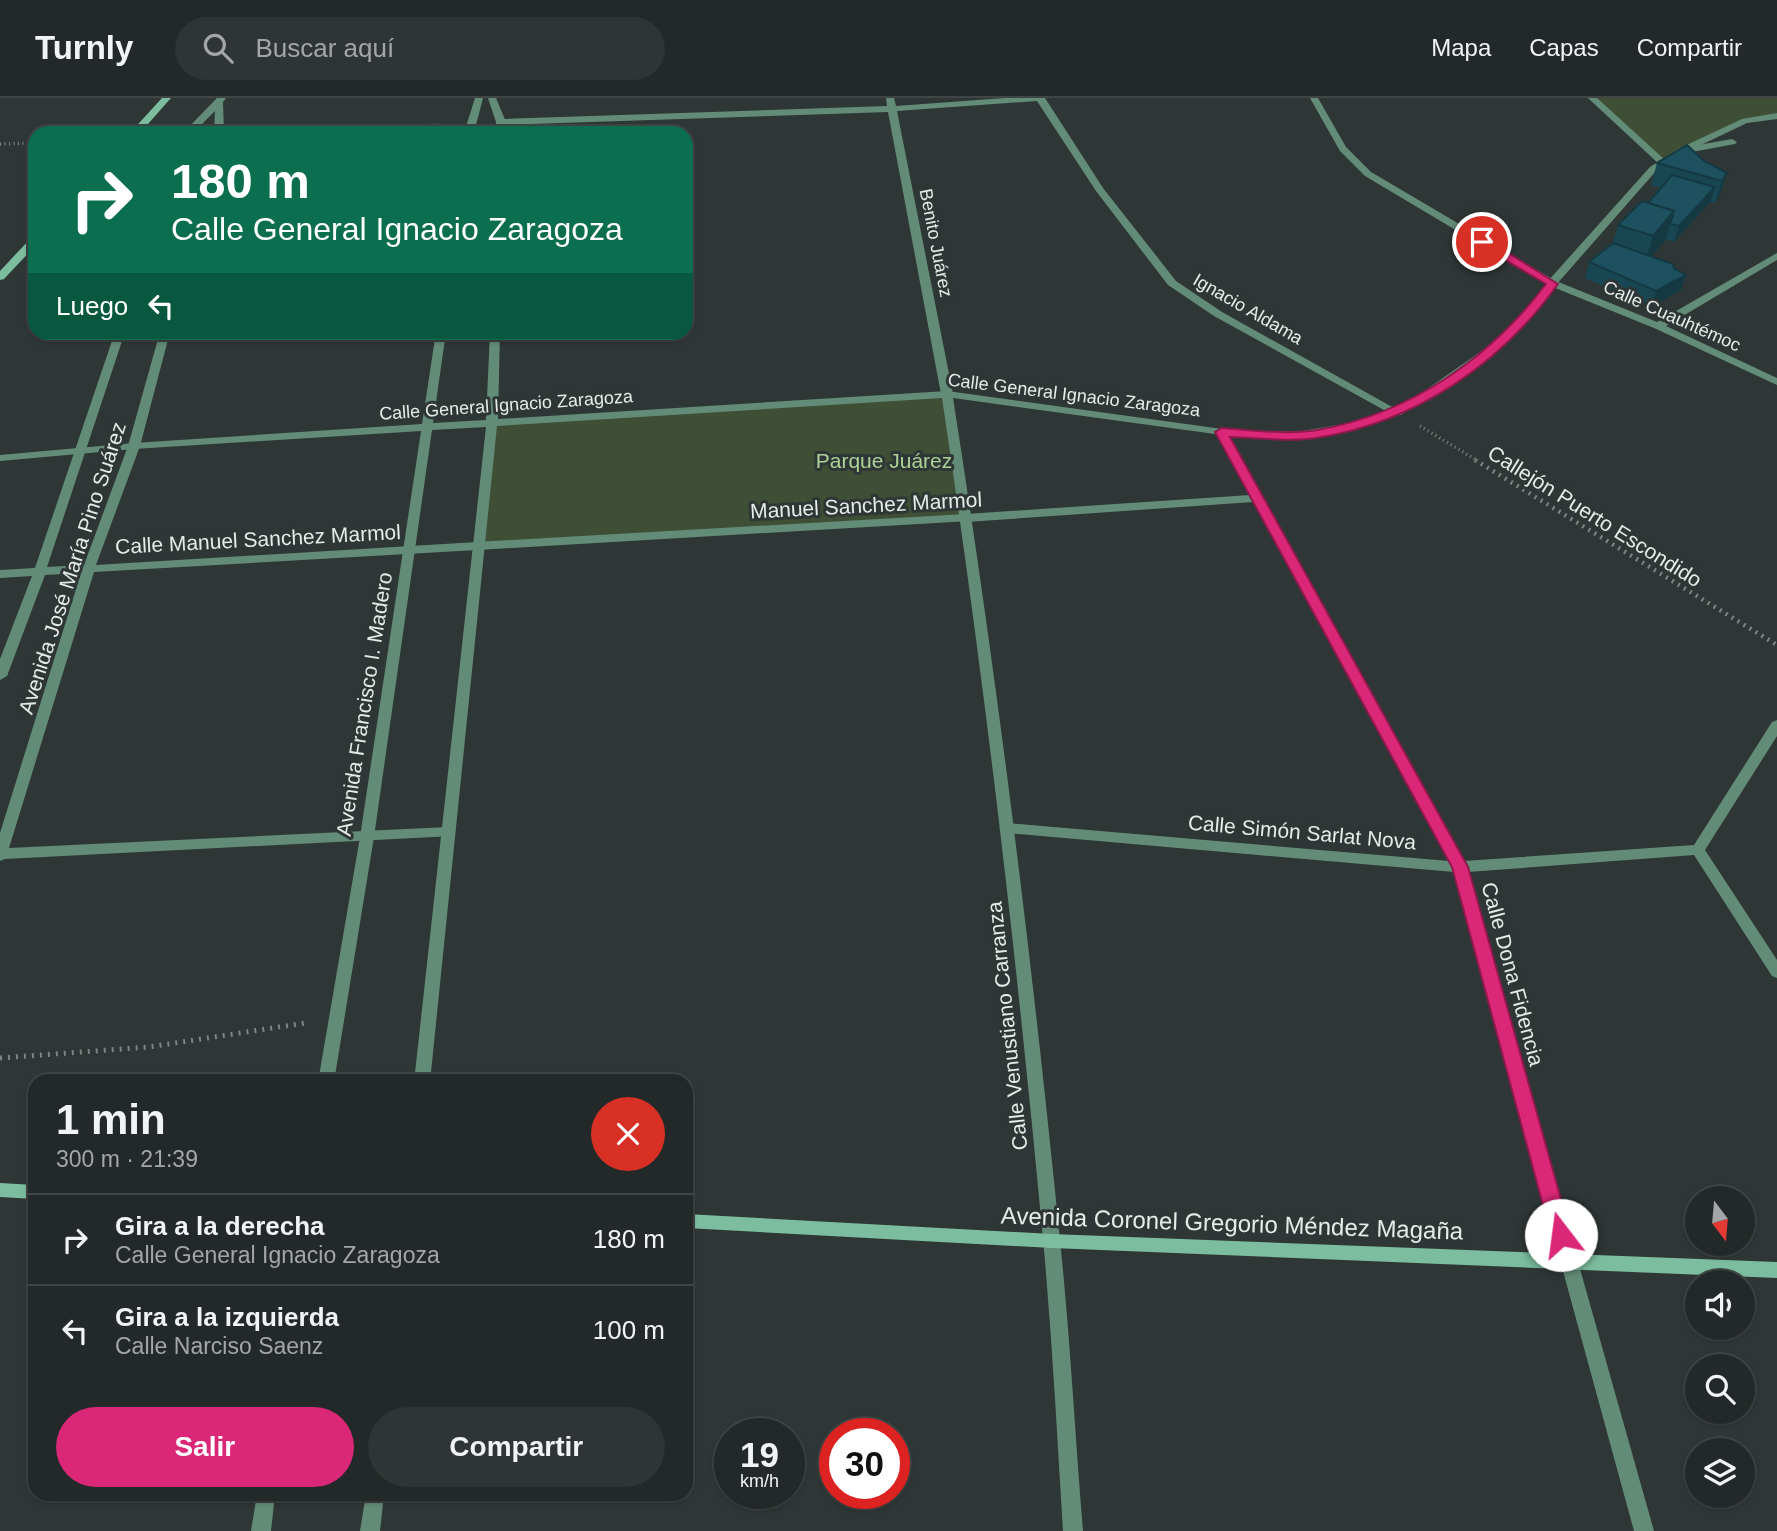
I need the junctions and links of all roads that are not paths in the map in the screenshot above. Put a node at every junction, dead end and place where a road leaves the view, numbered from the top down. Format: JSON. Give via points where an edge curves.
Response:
{"nodes":[{"id":1,"x":167,"y":98,"type":"edge"},
{"id":2,"x":479,"y":98,"type":"edge"},
{"id":3,"x":492,"y":98,"type":"edge"},
{"id":4,"x":1040,"y":98,"type":"edge"},
{"id":5,"x":1314,"y":98,"type":"edge"},
{"id":6,"x":1592,"y":98,"type":"edge"},
{"id":7,"x":220,"y":100,"type":"edge"},
{"id":8,"x":891,"y":103,"type":"edge"},
{"id":9,"x":1777,"y":116,"type":"edge"},
{"id":10,"x":501,"y":122,"type":"junction"},
{"id":11,"x":141,"y":126,"type":"edge"},
{"id":12,"x":195,"y":126,"type":"edge"},
{"id":13,"x":219,"y":126,"type":"edge"},
{"id":14,"x":471,"y":126,"type":"edge"},
{"id":15,"x":501,"y":126,"type":"edge"},
{"id":16,"x":1732,"y":142,"type":"dead end"},
{"id":17,"x":1681,"y":151,"type":"junction"},
{"id":18,"x":1662,"y":162,"type":"junction"},
{"id":19,"x":28,"y":247,"type":"edge"},
{"id":20,"x":1777,"y":256,"type":"edge"},
{"id":21,"x":0,"y":277,"type":"edge"},
{"id":22,"x":1552,"y":284,"type":"junction"},
{"id":23,"x":1658,"y":326,"type":"junction"},
{"id":24,"x":117,"y":340,"type":"edge"},
{"id":25,"x":164,"y":340,"type":"edge"},
{"id":26,"x":440,"y":340,"type":"edge"},
{"id":27,"x":495,"y":340,"type":"edge"},
{"id":28,"x":1777,"y":382,"type":"edge"},
{"id":29,"x":947,"y":394,"type":"junction"},
{"id":30,"x":1397,"y":413,"type":"junction"},
{"id":31,"x":492,"y":423,"type":"junction"},
{"id":32,"x":427,"y":428,"type":"junction"},
{"id":33,"x":1222,"y":432,"type":"junction"},
{"id":34,"x":135,"y":446,"type":"junction"},
{"id":35,"x":80,"y":451,"type":"junction"},
{"id":36,"x":0,"y":458,"type":"edge"},
{"id":37,"x":1256,"y":498,"type":"junction"},
{"id":38,"x":966,"y":518,"type":"junction"},
{"id":39,"x":477,"y":546,"type":"junction"},
{"id":40,"x":410,"y":549,"type":"junction"},
{"id":41,"x":89,"y":568,"type":"junction"},
{"id":42,"x":40,"y":571,"type":"junction"},
{"id":43,"x":0,"y":574,"type":"edge"},
{"id":44,"x":0,"y":676,"type":"edge"},
{"id":45,"x":1777,"y":725,"type":"edge"},
{"id":46,"x":1006,"y":828,"type":"junction"},
{"id":47,"x":448,"y":832,"type":"junction"},
{"id":48,"x":367,"y":836,"type":"junction"},
{"id":49,"x":1698,"y":850,"type":"junction"},
{"id":50,"x":0,"y":855,"type":"edge"},
{"id":51,"x":1460,"y":867,"type":"junction"},
{"id":52,"x":1777,"y":972,"type":"edge"},
{"id":53,"x":327,"y":1074,"type":"edge"},
{"id":54,"x":423,"y":1074,"type":"edge"},
{"id":55,"x":0,"y":1190,"type":"edge"},
{"id":56,"x":28,"y":1192,"type":"edge"},
{"id":57,"x":693,"y":1221,"type":"edge"},
{"id":58,"x":1052,"y":1241,"type":"junction"},
{"id":59,"x":1568,"y":1261,"type":"junction"},
{"id":60,"x":1777,"y":1270,"type":"edge"},
{"id":61,"x":265,"y":1501,"type":"edge"},
{"id":62,"x":373,"y":1501,"type":"edge"},
{"id":63,"x":261,"y":1531,"type":"edge"},
{"id":64,"x":370,"y":1531,"type":"edge"},
{"id":65,"x":1073,"y":1531,"type":"edge"},
{"id":66,"x":1644,"y":1531,"type":"edge"}],
"edges":[{"from":1,"to":11,"type":"main road"},
{"from":2,"to":14,"type":"street"},
{"from":3,"to":10,"type":"street"},
{"from":4,"to":8,"type":"street"},
{"from":4,"to":30,"type":"street","name":"Ignacio Aldama","via":[[1099,189],[1172,284]]},
{"from":5,"to":22,"type":"street","name":"Calle Cuauhtémoc","via":[[1356,166]]},
{"from":6,"to":18,"type":"street"},
{"from":7,"to":12,"type":"street"},
{"from":7,"to":13,"type":"street"},
{"from":8,"to":10,"type":"street"},
{"from":8,"to":29,"type":"street","name":"Benito Juárez"},
{"from":9,"to":17,"type":"street","name":"Calle General Ignacio Zaragoza","via":[[1745,121]]},
{"from":10,"to":15,"type":"street"},
{"from":16,"to":17,"type":"street"},
{"from":17,"to":18,"type":"street","name":"Calle General Ignacio Zaragoza"},
{"from":18,"to":22,"type":"street","name":"Calle General Ignacio Zaragoza","via":[[1643,177]]},
{"from":19,"to":21,"type":"main road"},
{"from":20,"to":23,"type":"street"},
{"from":22,"to":23,"type":"street","name":"Calle Cuauhtémoc"},
{"from":22,"to":30,"type":"street","name":"Calle General Ignacio Zaragoza","via":[[1498,346]]},
{"from":23,"to":28,"type":"street","name":"Calle Cuauhtémoc"},
{"from":24,"to":35,"type":"street","name":"Avenida José María Pino Suárez"},
{"from":25,"to":34,"type":"street","name":"Avenida José María Pino Suárez"},
{"from":26,"to":32,"type":"street","name":"Avenida Francisco I. Madero"},
{"from":27,"to":31,"type":"street"},
{"from":29,"to":31,"type":"street","name":"Calle General Ignacio Zaragoza"},
{"from":29,"to":33,"type":"street","name":"Calle General Ignacio Zaragoza"},
{"from":29,"to":38,"type":"street","name":"Benito Juárez"},
{"from":30,"to":33,"type":"street","name":"Calle General Ignacio Zaragoza","via":[[1317,434],[1268,437]]},
{"from":31,"to":32,"type":"street","name":"Calle General Ignacio Zaragoza"},
{"from":31,"to":39,"type":"street"},
{"from":32,"to":34,"type":"street","name":"Calle General Ignacio Zaragoza"},
{"from":32,"to":40,"type":"street","name":"Avenida Francisco I. Madero"},
{"from":33,"to":37,"type":"street","name":"Calle Dona Fidencia"},
{"from":34,"to":35,"type":"street","name":"Calle General Ignacio Zaragoza"},
{"from":34,"to":41,"type":"street","name":"Avenida José María Pino Suárez"},
{"from":35,"to":36,"type":"street","name":"Calle General Ignacio Zaragoza"},
{"from":35,"to":42,"type":"street","name":"Avenida José María Pino Suárez"},
{"from":37,"to":38,"type":"street","name":"Manuel Sanchez Marmol"},
{"from":37,"to":51,"type":"street","name":"Calle Dona Fidencia"},
{"from":38,"to":39,"type":"street","name":"Manuel Sanchez Marmol"},
{"from":38,"to":46,"type":"street","name":"Calle Venustiano Carranza"},
{"from":39,"to":40,"type":"street","name":"Calle Manuel Sanchez Marmol"},
{"from":39,"to":47,"type":"street"},
{"from":40,"to":41,"type":"street","name":"Calle Manuel Sanchez Marmol"},
{"from":40,"to":48,"type":"street","name":"Avenida Francisco I. Madero"},
{"from":41,"to":42,"type":"street","name":"Calle Manuel Sanchez Marmol"},
{"from":41,"to":50,"type":"street","name":"Avenida José María Pino Suárez"},
{"from":42,"to":43,"type":"street","name":"Calle Manuel Sanchez Marmol"},
{"from":42,"to":44,"type":"street","name":"Avenida José María Pino Suárez"},
{"from":45,"to":49,"type":"street"},
{"from":46,"to":51,"type":"street","name":"Calle Simón Sarlat Nova"},
{"from":46,"to":58,"type":"street","name":"Calle Venustiano Carranza"},
{"from":47,"to":48,"type":"street"},
{"from":47,"to":54,"type":"street"},
{"from":48,"to":50,"type":"street"},
{"from":48,"to":53,"type":"street","name":"Avenida Francisco I. Madero"},
{"from":49,"to":51,"type":"street","name":"Calle Simón Sarlat Nova"},
{"from":49,"to":52,"type":"street"},
{"from":51,"to":59,"type":"street","name":"Calle Dona Fidencia"},
{"from":55,"to":56,"type":"main road"},
{"from":57,"to":58,"type":"main road","name":"Avenida Coronel Gregorio Méndez Magaña"},
{"from":58,"to":59,"type":"main road","name":"Avenida Coronel Gregorio Méndez Magaña"},
{"from":58,"to":65,"type":"street","name":"Calle Venustiano Carranza"},
{"from":59,"to":60,"type":"main road","name":"Avenida Coronel Gregorio Méndez Magaña"},
{"from":59,"to":66,"type":"street","name":"Calle Dona Fidencia"},
{"from":61,"to":63,"type":"street"},
{"from":62,"to":64,"type":"street"}]}
